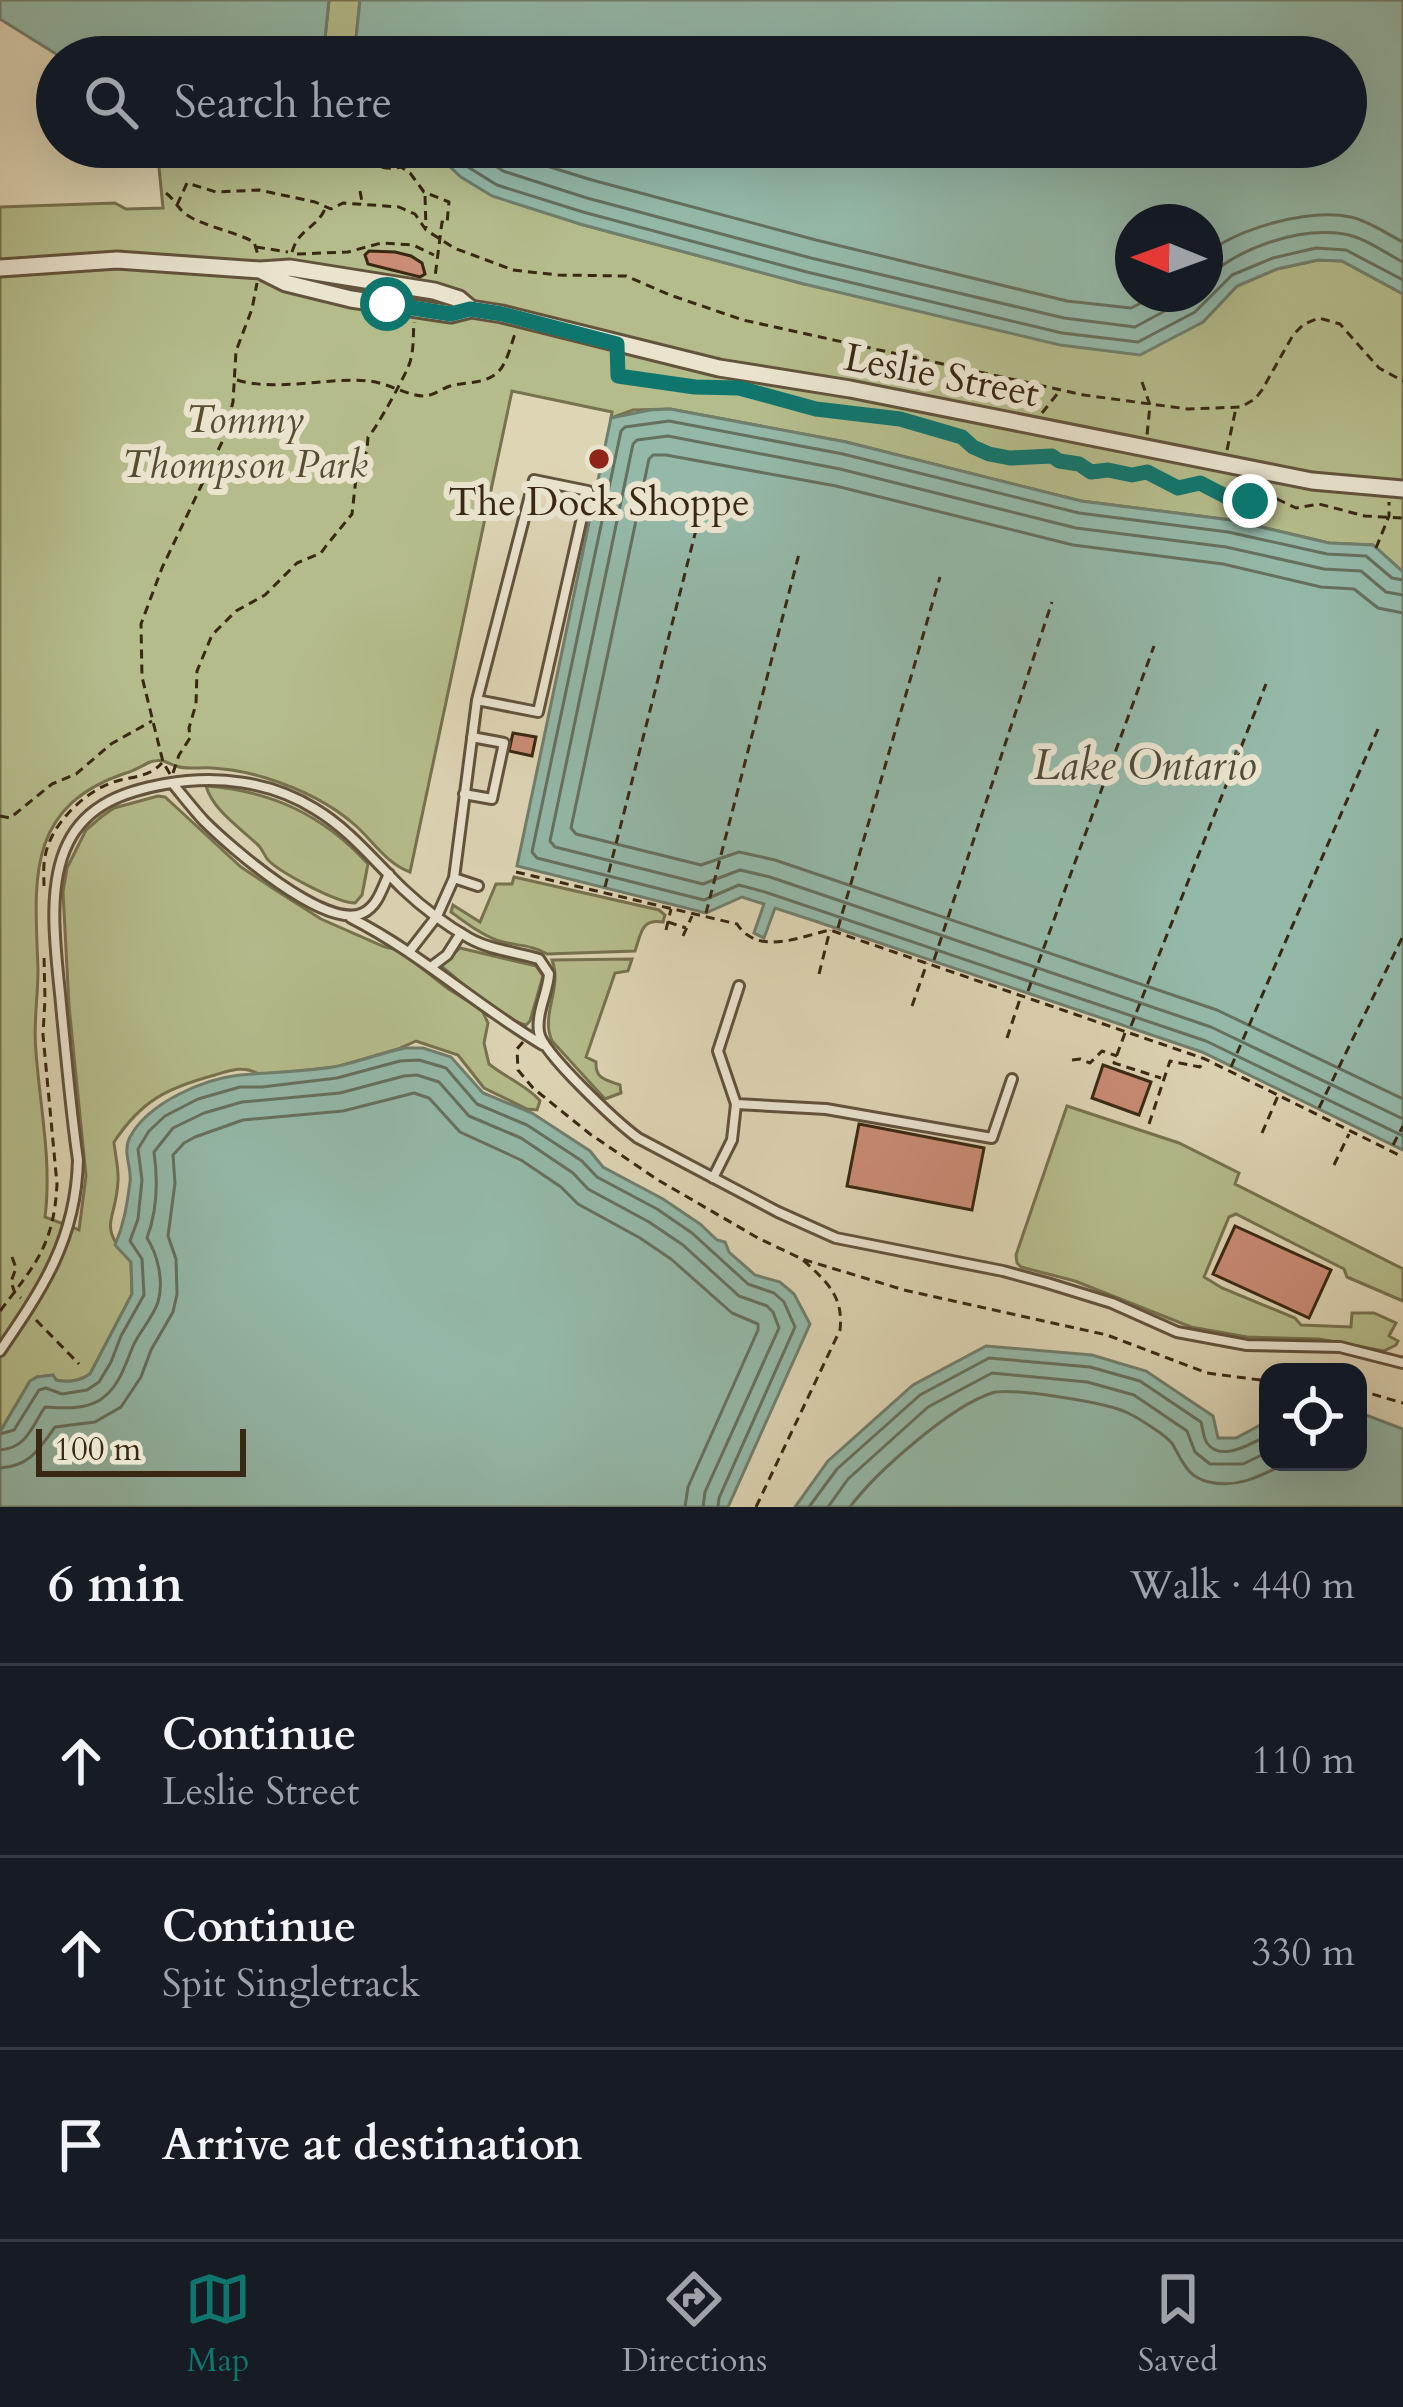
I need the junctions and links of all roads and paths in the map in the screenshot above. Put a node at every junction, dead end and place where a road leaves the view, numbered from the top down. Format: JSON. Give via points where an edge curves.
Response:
{"nodes":[{"id":1,"x":402,"y":168,"type":"edge"},
{"id":2,"x":360,"y":191,"type":"dead end"},
{"id":3,"x":166,"y":193,"type":"dead end"},
{"id":4,"x":425,"y":193,"type":"junction"},
{"id":5,"x":363,"y":204,"type":"junction"},
{"id":6,"x":177,"y":205,"type":"junction"},
{"id":7,"x":326,"y":207,"type":"junction"},
{"id":8,"x":426,"y":230,"type":"junction"},
{"id":9,"x":440,"y":239,"type":"junction"},
{"id":10,"x":256,"y":247,"type":"junction"},
{"id":11,"x":292,"y":253,"type":"junction"},
{"id":12,"x":436,"y":256,"type":"junction"},
{"id":13,"x":0,"y":268,"type":"edge"},
{"id":14,"x":260,"y":270,"type":"junction"},
{"id":15,"x":434,"y":291,"type":"junction"},
{"id":16,"x":416,"y":308,"type":"junction"},
{"id":17,"x":470,"y":309,"type":"junction"},
{"id":18,"x":520,"y":318,"type":"junction"},
{"id":19,"x":617,"y":344,"type":"junction"},
{"id":20,"x":235,"y":380,"type":"junction"},
{"id":21,"x":1403,"y":381,"type":"edge"},
{"id":22,"x":1142,"y":382,"type":"dead end"},
{"id":23,"x":397,"y":387,"type":"junction"},
{"id":24,"x":1059,"y":390,"type":"junction"},
{"id":25,"x":1150,"y":405,"type":"junction"},
{"id":26,"x":1236,"y":408,"type":"junction"},
{"id":27,"x":1037,"y":426,"type":"junction"},
{"id":28,"x":1146,"y":449,"type":"junction"},
{"id":29,"x":1222,"y":464,"type":"junction"},
{"id":30,"x":1403,"y":489,"type":"edge"},
{"id":31,"x":1389,"y":516,"type":"junction"},
{"id":32,"x":1403,"y":518,"type":"edge"},
{"id":33,"x":696,"y":530,"type":"dead end"},
{"id":34,"x":1376,"y":548,"type":"dead end"},
{"id":35,"x":800,"y":550,"type":"dead end"},
{"id":36,"x":940,"y":578,"type":"dead end"},
{"id":37,"x":1052,"y":602,"type":"dead end"},
{"id":38,"x":1154,"y":646,"type":"dead end"},
{"id":39,"x":1266,"y":684,"type":"dead end"},
{"id":40,"x":476,"y":700,"type":"junction"},
{"id":41,"x":152,"y":721,"type":"junction"},
{"id":42,"x":1378,"y":729,"type":"dead end"},
{"id":43,"x":472,"y":737,"type":"junction"},
{"id":44,"x":163,"y":761,"type":"dead end"},
{"id":45,"x":172,"y":780,"type":"junction"},
{"id":46,"x":464,"y":794,"type":"junction"},
{"id":47,"x":0,"y":816,"type":"edge"},
{"id":48,"x":516,"y":872,"type":"dead end"},
{"id":49,"x":389,"y":874,"type":"junction"},
{"id":50,"x":454,"y":878,"type":"junction"},
{"id":51,"x":478,"y":886,"type":"dead end"},
{"id":52,"x":605,"y":887,"type":"dead end"},
{"id":53,"x":671,"y":909,"type":"junction"},
{"id":54,"x":706,"y":913,"type":"dead end"},
{"id":55,"x":693,"y":914,"type":"junction"},
{"id":56,"x":437,"y":916,"type":"junction"},
{"id":57,"x":350,"y":917,"type":"junction"},
{"id":58,"x":668,"y":922,"type":"junction"},
{"id":59,"x":838,"y":928,"type":"dead end"},
{"id":60,"x":688,"y":929,"type":"junction"},
{"id":61,"x":666,"y":930,"type":"dead end"},
{"id":62,"x":830,"y":930,"type":"junction"},
{"id":63,"x":461,"y":933,"type":"junction"},
{"id":64,"x":683,"y":936,"type":"dead end"},
{"id":65,"x":1403,"y":936,"type":"edge"},
{"id":66,"x":409,"y":952,"type":"junction"},
{"id":67,"x":934,"y":961,"type":"dead end"},
{"id":68,"x":926,"y":963,"type":"junction"},
{"id":69,"x":431,"y":967,"type":"junction"},
{"id":70,"x":819,"y":974,"type":"dead end"},
{"id":71,"x":739,"y":986,"type":"dead end"},
{"id":72,"x":1028,"y":992,"type":"dead end"},
{"id":73,"x":1021,"y":996,"type":"junction"},
{"id":74,"x":911,"y":1006,"type":"dead end"},
{"id":75,"x":1131,"y":1026,"type":"dead end"},
{"id":76,"x":1125,"y":1031,"type":"junction"},
{"id":77,"x":1007,"y":1038,"type":"dead end"},
{"id":78,"x":544,"y":1045,"type":"junction"},
{"id":79,"x":1117,"y":1056,"type":"junction"},
{"id":80,"x":1205,"y":1059,"type":"junction"},
{"id":81,"x":1072,"y":1060,"type":"dead end"},
{"id":82,"x":1231,"y":1067,"type":"dead end"},
{"id":83,"x":1165,"y":1078,"type":"junction"},
{"id":84,"x":1012,"y":1079,"type":"dead end"},
{"id":85,"x":1278,"y":1095,"type":"junction"},
{"id":86,"x":736,"y":1103,"type":"junction"},
{"id":87,"x":1319,"y":1108,"type":"dead end"},
{"id":88,"x":1150,"y":1124,"type":"dead end"},
{"id":89,"x":1403,"y":1126,"type":"edge"},
{"id":90,"x":1350,"y":1130,"type":"junction"},
{"id":91,"x":1262,"y":1132,"type":"dead end"},
{"id":92,"x":1393,"y":1145,"type":"dead end"},
{"id":93,"x":1403,"y":1156,"type":"edge"},
{"id":94,"x":1334,"y":1165,"type":"dead end"},
{"id":95,"x":712,"y":1178,"type":"junction"},
{"id":96,"x":802,"y":1259,"type":"dead end"},
{"id":97,"x":0,"y":1351,"type":"edge"},
{"id":98,"x":1403,"y":1363,"type":"edge"},
{"id":99,"x":1367,"y":1393,"type":"edge"},
{"id":100,"x":1403,"y":1403,"type":"edge"},
{"id":101,"x":756,"y":1507,"type":"edge"}],
"edges":[{"from":1,"to":4,"type":"path"},
{"from":2,"to":5,"type":"path"},
{"from":3,"to":6,"type":"path"},
{"from":4,"to":8,"type":"path"},
{"from":4,"to":9,"type":"path","via":[[449,202]]},
{"from":5,"to":7,"type":"path"},
{"from":5,"to":8,"type":"path","via":[[405,209]]},
{"from":6,"to":7,"type":"path","via":[[188,183]]},
{"from":6,"to":10,"type":"path"},
{"from":7,"to":11,"type":"path"},
{"from":8,"to":9,"type":"path"},
{"from":9,"to":12,"type":"path"},
{"from":9,"to":24,"type":"path","via":[[510,269],[624,275],[743,320]]},
{"from":10,"to":11,"type":"path"},
{"from":10,"to":14,"type":"path"},
{"from":11,"to":12,"type":"path","via":[[381,243]]},
{"from":12,"to":15,"type":"path"},
{"from":13,"to":14,"type":"street","name":"Leslie Street","via":[[116,260]]},
{"from":14,"to":15,"type":"street","name":"Leslie Street"},
{"from":14,"to":16,"type":"street","name":"Leslie Street","via":[[329,294]]},
{"from":14,"to":20,"type":"path"},
{"from":15,"to":17,"type":"street","name":"Leslie Street"},
{"from":16,"to":17,"type":"street","name":"Leslie Street"},
{"from":16,"to":23,"type":"path","via":[[410,364]]},
{"from":17,"to":18,"type":"street","name":"Leslie Street"},
{"from":18,"to":19,"type":"street","name":"Leslie Street"},
{"from":18,"to":23,"type":"path","via":[[496,374],[422,396]]},
{"from":19,"to":27,"type":"street","name":"Leslie Street"},
{"from":19,"to":31,"type":"path","via":[[618,376],[739,388],[816,409],[900,419],[989,454],[1052,456],[1091,472],[1147,472],[1178,488],[1200,483],[1243,501]]},
{"from":20,"to":23,"type":"path"},
{"from":20,"to":41,"type":"path","via":[[214,461],[141,624]]},
{"from":21,"to":26,"type":"path","via":[[1379,368],[1340,324],[1319,318],[1293,335],[1255,399]]},
{"from":22,"to":25,"type":"path"},
{"from":23,"to":45,"type":"path","via":[[368,437],[352,514],[321,553],[297,563],[212,635],[196,671],[190,738]]},
{"from":24,"to":25,"type":"path"},
{"from":24,"to":27,"type":"path"},
{"from":25,"to":26,"type":"path"},
{"from":25,"to":28,"type":"path"},
{"from":26,"to":29,"type":"path"},
{"from":27,"to":28,"type":"street","name":"Leslie Street"},
{"from":28,"to":29,"type":"street","name":"Leslie Street"},
{"from":29,"to":30,"type":"street","name":"Leslie Street"},
{"from":31,"to":32,"type":"path"},
{"from":31,"to":34,"type":"path"},
{"from":33,"to":52,"type":"path"},
{"from":35,"to":54,"type":"path"},
{"from":36,"to":59,"type":"path"},
{"from":37,"to":67,"type":"path"},
{"from":38,"to":72,"type":"path"},
{"from":39,"to":75,"type":"path"},
{"from":40,"to":40,"type":"lane","via":[[534,480],[588,490],[538,712]]},
{"from":40,"to":43,"type":"lane"},
{"from":41,"to":44,"type":"path"},
{"from":41,"to":47,"type":"path","via":[[22,811]]},
{"from":42,"to":82,"type":"path"},
{"from":43,"to":46,"type":"lane"},
{"from":43,"to":46,"type":"lane","via":[[505,743],[492,799]]},
{"from":45,"to":49,"type":"lane","via":[[231,779],[292,796],[337,823]]},
{"from":45,"to":57,"type":"lane","via":[[247,860],[321,909]]},
{"from":45,"to":97,"type":"lane","via":[[99,806],[68,841],[60,865],[55,934],[78,1160],[74,1213],[58,1258]]},
{"from":46,"to":50,"type":"lane"},
{"from":48,"to":53,"type":"path"},
{"from":49,"to":56,"type":"lane"},
{"from":49,"to":57,"type":"lane","via":[[370,909]]},
{"from":50,"to":51,"type":"lane"},
{"from":50,"to":56,"type":"lane"},
{"from":53,"to":55,"type":"path"},
{"from":53,"to":58,"type":"path"},
{"from":55,"to":60,"type":"path"},
{"from":55,"to":62,"type":"path","via":[[737,924],[769,944]]},
{"from":56,"to":63,"type":"lane"},
{"from":56,"to":66,"type":"lane"},
{"from":57,"to":66,"type":"lane"},
{"from":58,"to":60,"type":"path"},
{"from":58,"to":61,"type":"path"},
{"from":60,"to":64,"type":"path"},
{"from":62,"to":68,"type":"path"},
{"from":62,"to":70,"type":"path"},
{"from":63,"to":69,"type":"lane"},
{"from":63,"to":78,"type":"lane","via":[[544,963]]},
{"from":65,"to":87,"type":"path"},
{"from":66,"to":69,"type":"lane"},
{"from":68,"to":73,"type":"path"},
{"from":68,"to":74,"type":"path"},
{"from":69,"to":78,"type":"lane"},
{"from":71,"to":86,"type":"lane","via":[[718,1051]]},
{"from":73,"to":76,"type":"path"},
{"from":73,"to":77,"type":"path"},
{"from":76,"to":79,"type":"path"},
{"from":76,"to":80,"type":"path"},
{"from":78,"to":95,"type":"lane","via":[[622,1126]]},
{"from":79,"to":81,"type":"path"},
{"from":79,"to":83,"type":"path","via":[[1114,1063]]},
{"from":80,"to":83,"type":"path","via":[[1200,1066],[1170,1061]]},
{"from":80,"to":85,"type":"path"},
{"from":83,"to":88,"type":"path"},
{"from":84,"to":86,"type":"lane","via":[[992,1138],[826,1109]]},
{"from":85,"to":90,"type":"path"},
{"from":85,"to":91,"type":"path"},
{"from":86,"to":95,"type":"lane","via":[[731,1140]]},
{"from":89,"to":92,"type":"path"},
{"from":90,"to":93,"type":"path"},
{"from":90,"to":94,"type":"path"},
{"from":95,"to":98,"type":"lane","via":[[836,1238],[1047,1283],[1177,1332],[1247,1345],[1340,1347]]},
{"from":96,"to":101,"type":"path","via":[[839,1300],[840,1330]]},
{"from":99,"to":100,"type":"path"}]}
